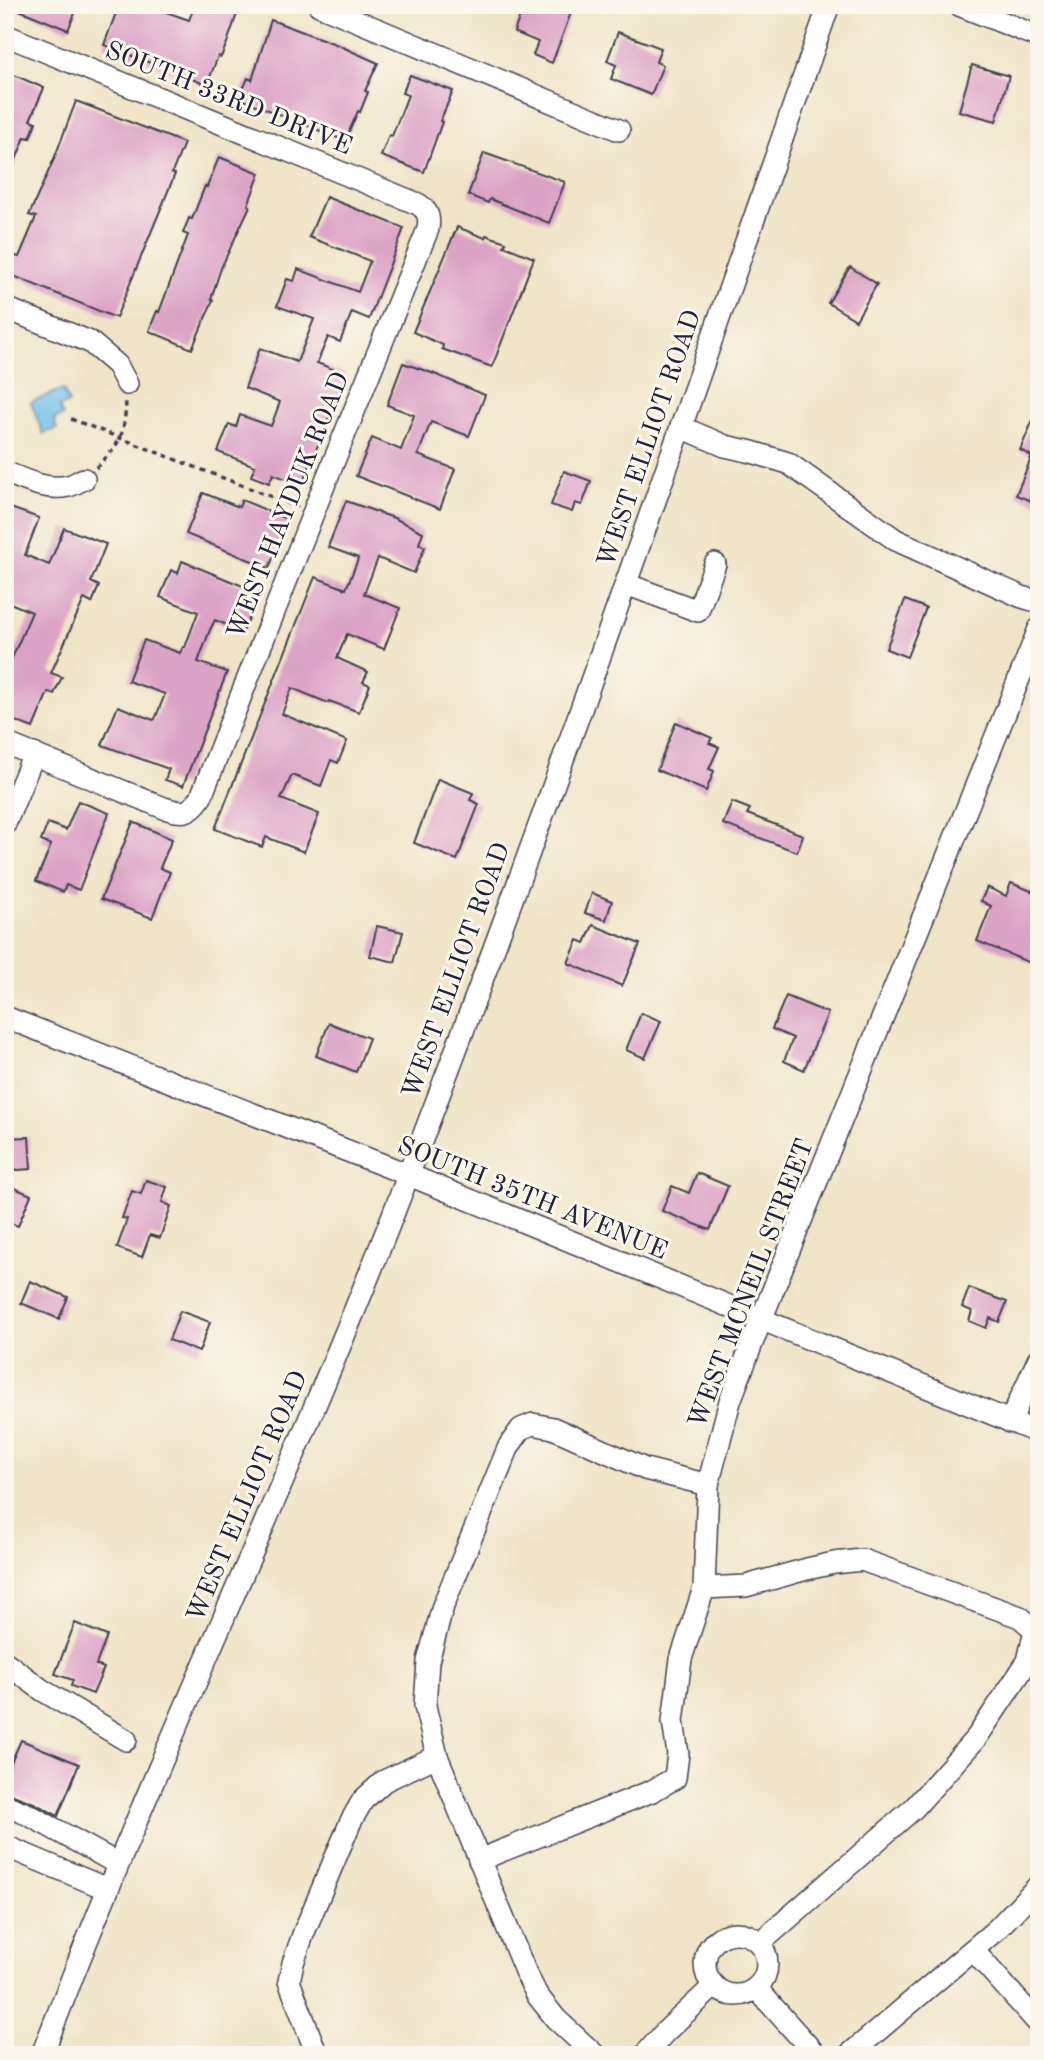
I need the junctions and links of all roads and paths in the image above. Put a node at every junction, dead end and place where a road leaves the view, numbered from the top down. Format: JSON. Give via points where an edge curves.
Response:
{"nodes":[{"id":1,"x":319,"y":5,"type":"edge"},
{"id":2,"x":830,"y":5,"type":"edge"},
{"id":3,"x":959,"y":5,"type":"edge"},
{"id":4,"x":5,"y":36,"type":"edge"},
{"id":5,"x":1039,"y":37,"type":"edge"},
{"id":6,"x":619,"y":130,"type":"dead end"},
{"id":7,"x":428,"y":214,"type":"joint"},
{"id":8,"x":5,"y":308,"type":"edge"},
{"id":9,"x":127,"y":384,"type":"joint"},
{"id":10,"x":71,"y":419,"type":"dead end"},
{"id":11,"x":681,"y":427,"type":"junction"},
{"id":12,"x":121,"y":438,"type":"junction"},
{"id":13,"x":5,"y":472,"type":"edge"},
{"id":14,"x":84,"y":479,"type":"joint"},
{"id":15,"x":313,"y":513,"type":"junction"},
{"id":16,"x":715,"y":564,"type":"dead end"},
{"id":17,"x":626,"y":584,"type":"junction"},
{"id":18,"x":1039,"y":602,"type":"edge"},
{"id":19,"x":1039,"y":629,"type":"edge"},
{"id":20,"x":5,"y":743,"type":"edge"},
{"id":21,"x":34,"y":754,"type":"junction"},
{"id":22,"x":5,"y":824,"type":"edge"},
{"id":23,"x":5,"y":1017,"type":"edge"},
{"id":24,"x":409,"y":1175,"type":"junction"},
{"id":25,"x":761,"y":1320,"type":"junction"},
{"id":26,"x":1036,"y":1370,"type":"edge"},
{"id":27,"x":1010,"y":1422,"type":"junction"},
{"id":28,"x":1039,"y":1433,"type":"edge"},
{"id":29,"x":708,"y":1485,"type":"junction"},
{"id":30,"x":704,"y":1588,"type":"junction"},
{"id":31,"x":5,"y":1662,"type":"edge"},
{"id":32,"x":126,"y":1740,"type":"dead end"},
{"id":33,"x":436,"y":1756,"type":"junction"},
{"id":34,"x":5,"y":1805,"type":"edge"},
{"id":35,"x":5,"y":1846,"type":"edge"},
{"id":36,"x":479,"y":1860,"type":"junction"},
{"id":37,"x":118,"y":1864,"type":"junction"},
{"id":38,"x":1039,"y":1885,"type":"edge"},
{"id":39,"x":107,"y":1889,"type":"junction"},
{"id":40,"x":760,"y":1943,"type":"junction"},
{"id":41,"x":973,"y":1950,"type":"junction"},
{"id":42,"x":714,"y":1986,"type":"junction"},
{"id":43,"x":757,"y":1989,"type":"junction"},
{"id":44,"x":1039,"y":2024,"type":"edge"},
{"id":45,"x":42,"y":2055,"type":"edge"},
{"id":46,"x":317,"y":2055,"type":"edge"},
{"id":47,"x":595,"y":2055,"type":"edge"},
{"id":48,"x":645,"y":2055,"type":"edge"},
{"id":49,"x":816,"y":2055,"type":"edge"},
{"id":50,"x":849,"y":2055,"type":"edge"}],
"edges":[{"from":1,"to":6,"type":"street"},
{"from":2,"to":11,"type":"street","name":"WEST ELLIOT ROAD"},
{"from":3,"to":5,"type":"street"},
{"from":4,"to":7,"type":"street","name":"SOUTH 33RD DRIVE","via":[[418,204]]},
{"from":7,"to":15,"type":"street","name":"WEST HAYDUK ROAD","via":[[428,229]]},
{"from":8,"to":9,"type":"street","via":[[90,342],[117,365]]},
{"from":9,"to":12,"type":"path"},
{"from":10,"to":12,"type":"path"},
{"from":11,"to":17,"type":"street","name":"WEST ELLIOT ROAD"},
{"from":11,"to":18,"type":"street","via":[[725,446],[788,463],[896,540]]},
{"from":12,"to":14,"type":"path"},
{"from":12,"to":15,"type":"path"},
{"from":13,"to":14,"type":"street","via":[[52,487]]},
{"from":15,"to":21,"type":"street","name":"WEST HAYDUK ROAD","via":[[194,807],[177,812]]},
{"from":16,"to":17,"type":"street","via":[[698,611]]},
{"from":17,"to":24,"type":"street","name":"WEST ELLIOT ROAD"},
{"from":19,"to":25,"type":"street","name":"WEST MCNEIL STREET"},
{"from":20,"to":21,"type":"street"},
{"from":21,"to":22,"type":"street"},
{"from":23,"to":24,"type":"street","name":"SOUTH 35TH AVENUE"},
{"from":24,"to":25,"type":"street","name":"SOUTH 35TH AVENUE"},
{"from":24,"to":37,"type":"street","name":"WEST ELLIOT ROAD","via":[[336,1357]]},
{"from":25,"to":27,"type":"street","name":"SOUTH 35TH AVENUE"},
{"from":25,"to":29,"type":"street","name":"WEST MCNEIL STREET","via":[[730,1401]]},
{"from":26,"to":27,"type":"street"},
{"from":27,"to":28,"type":"street","name":"SOUTH 35TH AVENUE"},
{"from":29,"to":30,"type":"street","name":"WEST MCNEIL STREET"},
{"from":29,"to":33,"type":"street","via":[[645,1469],[553,1428],[533,1424],[521,1429],[509,1446],[443,1606],[428,1661],[425,1706]]},
{"from":30,"to":36,"type":"street","name":"WEST MCNEIL STREET","via":[[681,1659],[673,1721],[678,1754],[675,1778]]},
{"from":30,"to":40,"type":"street","via":[[746,1586],[862,1560],[1020,1618],[1035,1630],[1028,1661],[976,1737],[914,1808]]},
{"from":31,"to":32,"type":"street","via":[[41,1690]]},
{"from":33,"to":36,"type":"street"},
{"from":33,"to":46,"type":"street","via":[[384,1781],[363,1800],[304,1933],[289,1981]]},
{"from":34,"to":37,"type":"street"},
{"from":35,"to":39,"type":"street"},
{"from":36,"to":47,"type":"street","via":[[537,1995]]},
{"from":37,"to":39,"type":"street","name":"WEST ELLIOT ROAD"},
{"from":38,"to":41,"type":"street"},
{"from":39,"to":45,"type":"street","name":"WEST ELLIOT ROAD"},
{"from":40,"to":42,"type":"street","via":[[736,1932],[716,1939],[705,1957]]},
{"from":40,"to":43,"type":"street","via":[[768,1966]]},
{"from":41,"to":44,"type":"street"},
{"from":41,"to":50,"type":"street"},
{"from":42,"to":43,"type":"street","via":[[732,1995]]},
{"from":42,"to":48,"type":"street"},
{"from":43,"to":49,"type":"street"}]}
